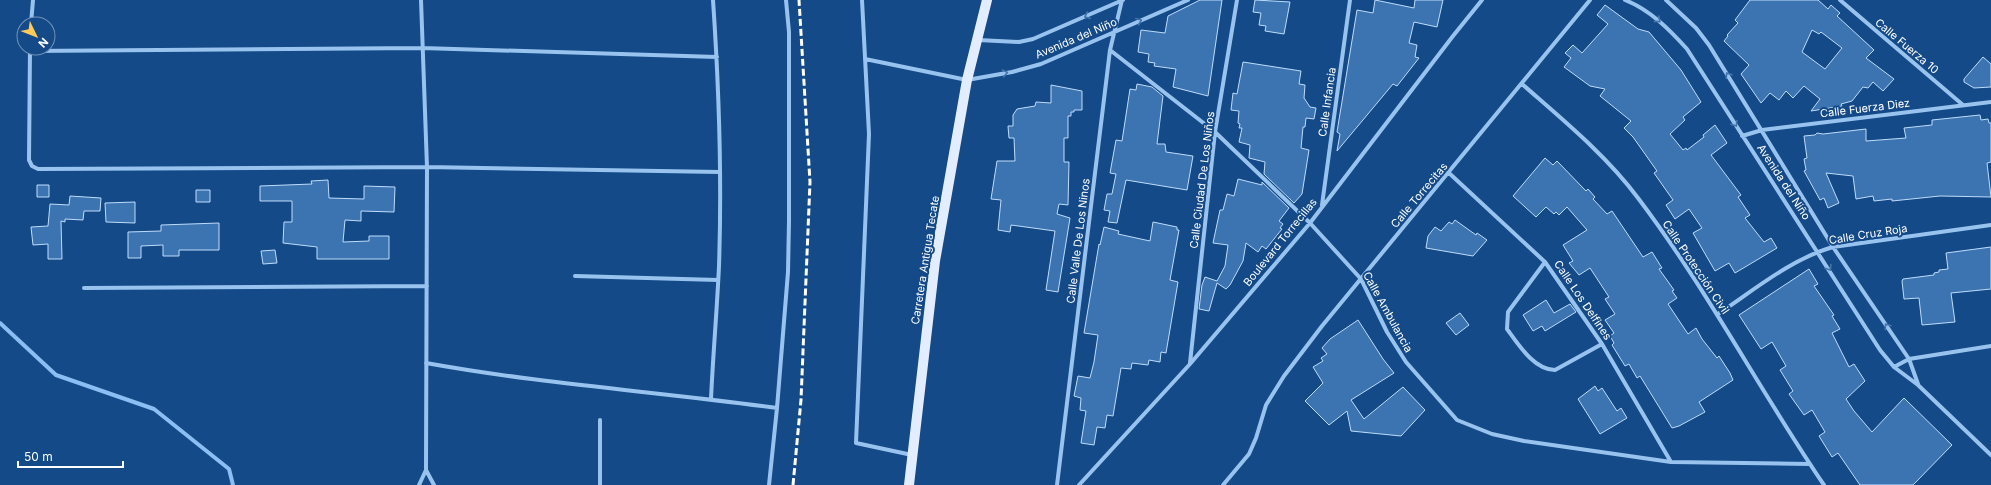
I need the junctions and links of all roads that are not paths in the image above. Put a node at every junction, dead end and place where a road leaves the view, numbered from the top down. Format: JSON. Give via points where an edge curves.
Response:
{"nodes":[{"id":1,"x":33,"y":0,"type":"edge"},
{"id":2,"x":421,"y":0,"type":"edge"},
{"id":3,"x":713,"y":0,"type":"edge"},
{"id":4,"x":786,"y":0,"type":"edge"},
{"id":5,"x":862,"y":0,"type":"edge"},
{"id":6,"x":987,"y":0,"type":"edge"},
{"id":7,"x":1122,"y":0,"type":"edge"},
{"id":8,"x":1188,"y":0,"type":"edge"},
{"id":9,"x":1237,"y":0,"type":"edge"},
{"id":10,"x":1350,"y":0,"type":"edge"},
{"id":11,"x":1482,"y":0,"type":"edge"},
{"id":12,"x":1590,"y":0,"type":"edge"},
{"id":13,"x":1625,"y":0,"type":"edge"},
{"id":14,"x":1666,"y":0,"type":"edge"},
{"id":15,"x":1840,"y":0,"type":"edge"},
{"id":16,"x":32,"y":16,"type":"edge"},
{"id":17,"x":1114,"y":32,"type":"junction"},
{"id":18,"x":978,"y":40,"type":"junction"},
{"id":19,"x":422,"y":48,"type":"junction"},
{"id":20,"x":56,"y":50,"type":"edge"},
{"id":21,"x":1110,"y":50,"type":"junction"},
{"id":22,"x":30,"y":56,"type":"edge"},
{"id":23,"x":717,"y":57,"type":"junction"},
{"id":24,"x":865,"y":59,"type":"junction"},
{"id":25,"x":967,"y":80,"type":"junction"},
{"id":26,"x":1522,"y":84,"type":"junction"},
{"id":27,"x":1991,"y":102,"type":"edge"},
{"id":28,"x":1963,"y":105,"type":"junction"},
{"id":29,"x":1762,"y":130,"type":"junction"},
{"id":30,"x":1215,"y":132,"type":"junction"},
{"id":31,"x":1742,"y":136,"type":"junction"},
{"id":32,"x":427,"y":167,"type":"junction"},
{"id":33,"x":720,"y":172,"type":"junction"},
{"id":34,"x":1449,"y":173,"type":"junction"},
{"id":35,"x":1322,"y":206,"type":"junction"},
{"id":36,"x":1310,"y":223,"type":"junction"},
{"id":37,"x":1991,"y":225,"type":"edge"},
{"id":38,"x":1833,"y":248,"type":"junction"},
{"id":39,"x":1818,"y":252,"type":"junction"},
{"id":40,"x":1545,"y":262,"type":"junction"},
{"id":41,"x":575,"y":276,"type":"dead end"},
{"id":42,"x":1361,"y":279,"type":"junction"},
{"id":43,"x":718,"y":280,"type":"junction"},
{"id":44,"x":427,"y":286,"type":"junction"},
{"id":45,"x":84,"y":288,"type":"dead end"},
{"id":46,"x":1718,"y":314,"type":"junction"},
{"id":47,"x":1602,"y":344,"type":"junction"},
{"id":48,"x":1991,"y":346,"type":"edge"},
{"id":49,"x":1909,"y":359,"type":"junction"},
{"id":50,"x":426,"y":363,"type":"junction"},
{"id":51,"x":1190,"y":364,"type":"junction"},
{"id":52,"x":1894,"y":367,"type":"junction"},
{"id":53,"x":1918,"y":385,"type":"junction"},
{"id":54,"x":711,"y":399,"type":"junction"},
{"id":55,"x":777,"y":408,"type":"junction"},
{"id":56,"x":600,"y":420,"type":"dead end"},
{"id":57,"x":912,"y":455,"type":"junction"},
{"id":58,"x":1991,"y":455,"type":"edge"},
{"id":59,"x":1671,"y":462,"type":"junction"},
{"id":60,"x":1810,"y":464,"type":"junction"},
{"id":61,"x":426,"y":470,"type":"junction"},
{"id":62,"x":419,"y":485,"type":"edge"},
{"id":63,"x":434,"y":485,"type":"edge"},
{"id":64,"x":600,"y":485,"type":"edge"},
{"id":65,"x":769,"y":485,"type":"edge"},
{"id":66,"x":909,"y":485,"type":"edge"},
{"id":67,"x":1057,"y":485,"type":"edge"},
{"id":68,"x":1079,"y":485,"type":"edge"},
{"id":69,"x":1223,"y":485,"type":"edge"},
{"id":70,"x":1824,"y":485,"type":"edge"}],
"edges":[{"from":1,"to":16,"type":"street"},
{"from":2,"to":19,"type":"street"},
{"from":3,"to":23,"type":"street"},
{"from":4,"to":55,"type":"street","via":[[789,32],[788,272]]},
{"from":5,"to":24,"type":"street"},
{"from":6,"to":18,"type":"main road","name":"Carretera Antigua Tecate"},
{"from":7,"to":17,"type":"street","name":"Calle Valle De Los Ninos"},
{"from":7,"to":18,"type":"street","name":"Avenida del Niño","one_way":true,"via":[[1033,39],[1019,42]]},
{"from":17,"to":8,"type":"street","name":"Avenida del Niño","one_way":true},
{"from":9,"to":30,"type":"street","name":"Calle Ciudad De Los Niños"},
{"from":10,"to":35,"type":"street","name":"Calle Infancia"},
{"from":11,"to":35,"type":"street","name":"Boulevard Torrecillas"},
{"from":12,"to":26,"type":"street","name":"Calle Torrecitas"},
{"from":13,"to":31,"type":"street","name":"Avenida del Niño","one_way":true,"via":[[1652,15],[1671,30],[1687,49]]},
{"from":29,"to":14,"type":"street","name":"Avenida del Niño","one_way":true,"via":[[1709,45],[1696,28]]},
{"from":15,"to":28,"type":"street","name":"Calle Fuerza 10"},
{"from":17,"to":21,"type":"street","name":"Calle Valle De Los Ninos"},
{"from":25,"to":17,"type":"street","name":"Avenida del Niño","one_way":true,"via":[[1040,64]]},
{"from":18,"to":25,"type":"main road","name":"Carretera Antigua Tecate"},
{"from":19,"to":20,"type":"street"},
{"from":19,"to":23,"type":"street"},
{"from":19,"to":32,"type":"street"},
{"from":21,"to":30,"type":"street","name":"Calle Ambulancia"},
{"from":21,"to":67,"type":"street","name":"Calle Valle De Los Ninos"},
{"from":22,"to":32,"type":"street","via":[[29,160],[32,166],[38,169]]},
{"from":23,"to":33,"type":"street"},
{"from":24,"to":25,"type":"street"},
{"from":24,"to":57,"type":"street","via":[[869,134],[856,443]]},
{"from":25,"to":57,"type":"main road","name":"Carretera Antigua Tecate","via":[[935,261]]},
{"from":26,"to":34,"type":"street","name":"Calle Torrecitas"},
{"from":26,"to":46,"type":"street","name":"Calle Protección Civil","via":[[1600,153],[1638,198]]},
{"from":27,"to":28,"type":"street","name":"Calle Fuerza Diez"},
{"from":28,"to":29,"type":"street","name":"Calle Fuerza Diez"},
{"from":29,"to":31,"type":"street","name":"Calle Fuerza Diez"},
{"from":29,"to":38,"type":"street","name":"Avenida del Niño"},
{"from":30,"to":36,"type":"street","name":"Calle Ambulancia"},
{"from":30,"to":51,"type":"street","name":"Calle Ciudad De Los Niños"},
{"from":31,"to":39,"type":"street","name":"Avenida del Niño"},
{"from":32,"to":33,"type":"street"},
{"from":32,"to":44,"type":"street"},
{"from":33,"to":43,"type":"street"},
{"from":34,"to":40,"type":"street","name":"Calle Los Delfines"},
{"from":34,"to":42,"type":"street","name":"Calle Torrecitas"},
{"from":35,"to":36,"type":"street","name":"Boulevard Torrecillas"},
{"from":36,"to":42,"type":"street","name":"Calle Ambulancia"},
{"from":36,"to":51,"type":"street","name":"Boulevard Torrecillas"},
{"from":37,"to":38,"type":"street","name":"Calle Cruz Roja"},
{"from":38,"to":39,"type":"street","name":"Calle Cruz Roja"},
{"from":49,"to":38,"type":"street","name":"Avenida del Niño","one_way":true},
{"from":39,"to":46,"type":"street","name":"Calle Cruz Roja","via":[[1792,265]]},
{"from":39,"to":52,"type":"street","name":"Avenida del Niño","one_way":true,"via":[[1880,350]]},
{"from":40,"to":47,"type":"street","name":"Calle Los Delfines"},
{"from":40,"to":47,"type":"street","via":[[1508,312],[1507,329],[1533,360],[1550,370],[1555,370]]},
{"from":41,"to":43,"type":"street"},
{"from":42,"to":59,"type":"street","name":"Calle Ambulancia","via":[[1387,332],[1406,362],[1457,420],[1492,434],[1524,441]]},
{"from":42,"to":69,"type":"street","name":"Calle Torrecitas","via":[[1284,376],[1266,405],[1249,454]]},
{"from":43,"to":54,"type":"street"},
{"from":44,"to":45,"type":"street"},
{"from":44,"to":50,"type":"street"},
{"from":46,"to":60,"type":"street","name":"Calle Protección Civil"},
{"from":47,"to":59,"type":"street","name":"Calle Los Delfines"},
{"from":48,"to":49,"type":"street"},
{"from":49,"to":52,"type":"street"},
{"from":49,"to":53,"type":"street","name":"Avenida del Niño"},
{"from":50,"to":54,"type":"street","via":[[659,395]]},
{"from":50,"to":61,"type":"street"},
{"from":51,"to":68,"type":"street","name":"Boulevard Torrecillas"},
{"from":52,"to":53,"type":"street","name":"Avenida del Niño"},
{"from":53,"to":58,"type":"street","name":"Avenida del Niño"},
{"from":54,"to":55,"type":"street"},
{"from":55,"to":65,"type":"street"},
{"from":56,"to":64,"type":"street"},
{"from":57,"to":66,"type":"main road","name":"Carretera Antigua Tecate"},
{"from":59,"to":60,"type":"street"},
{"from":60,"to":70,"type":"street","name":"Calle Protección Civil"},
{"from":61,"to":62,"type":"street"},
{"from":61,"to":63,"type":"street"}]}
